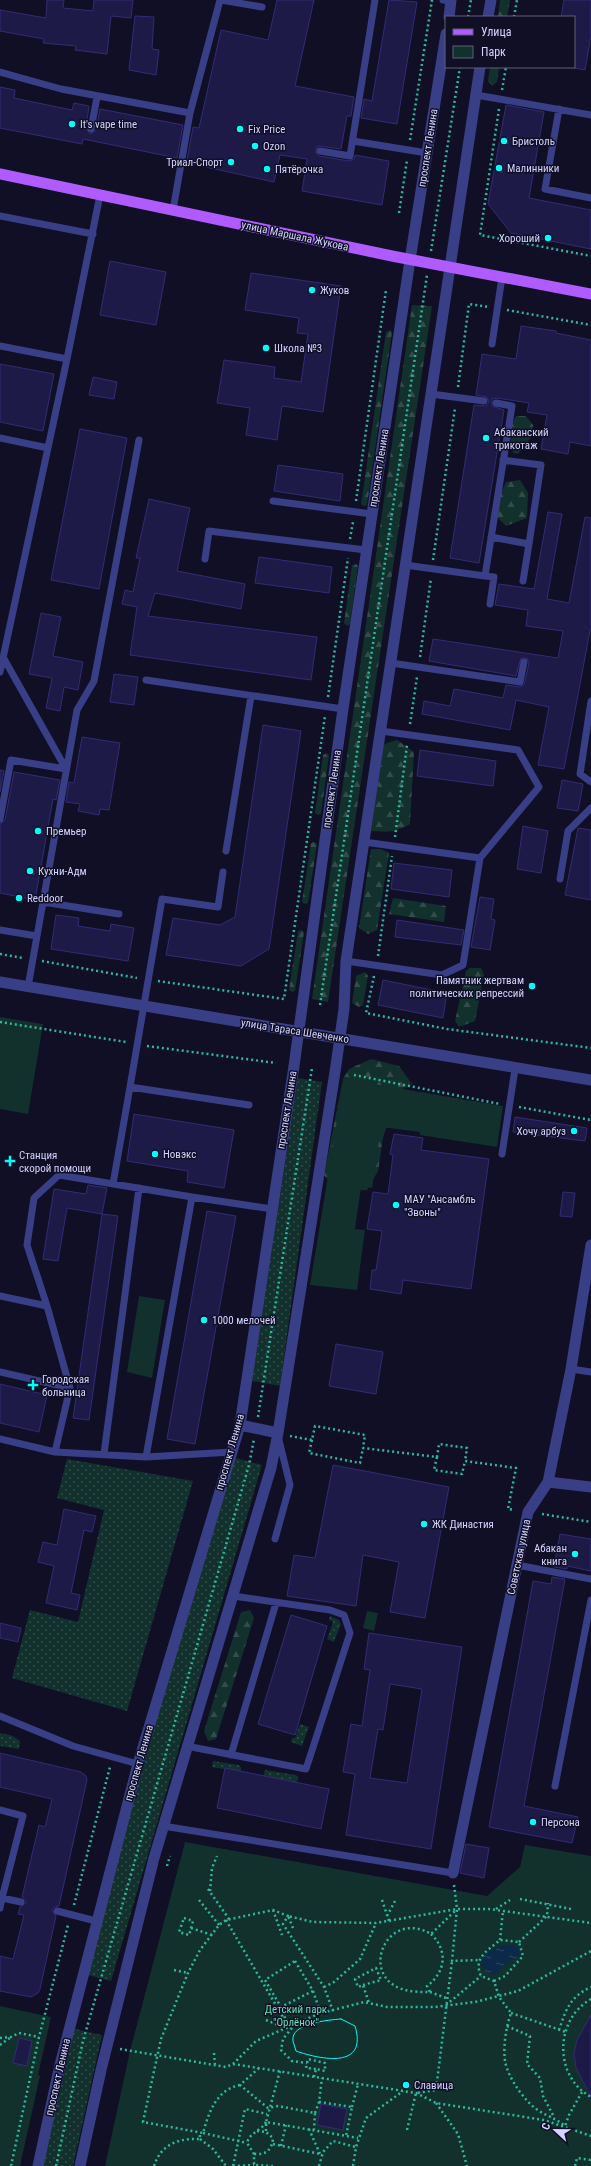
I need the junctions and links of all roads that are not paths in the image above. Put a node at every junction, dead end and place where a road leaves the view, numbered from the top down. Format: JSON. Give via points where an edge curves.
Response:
{"nodes":[{"id":1,"x":220,"y":0,"type":"edge"},
{"id":2,"x":375,"y":0,"type":"edge"},
{"id":3,"x":448,"y":0,"type":"edge"},
{"id":4,"x":491,"y":0,"type":"edge"},
{"id":5,"x":262,"y":7,"type":"dead end"},
{"id":6,"x":449,"y":16,"type":"edge"},
{"id":7,"x":488,"y":16,"type":"edge"},
{"id":8,"x":445,"y":40,"type":"edge"},
{"id":9,"x":480,"y":68,"type":"edge"},
{"id":10,"x":0,"y":72,"type":"edge"},
{"id":11,"x":476,"y":95,"type":"junction"},
{"id":12,"x":97,"y":97,"type":"junction"},
{"id":13,"x":559,"y":109,"type":"junction"},
{"id":14,"x":190,"y":113,"type":"junction"},
{"id":15,"x":591,"y":115,"type":"edge"},
{"id":16,"x":91,"y":129,"type":"dead end"},
{"id":17,"x":352,"y":140,"type":"junction"},
{"id":18,"x":320,"y":151,"type":"dead end"},
{"id":19,"x":427,"y":153,"type":"junction"},
{"id":20,"x":0,"y":174,"type":"edge"},
{"id":21,"x":100,"y":195,"type":"junction"},
{"id":22,"x":591,"y":198,"type":"edge"},
{"id":23,"x":173,"y":210,"type":"junction"},
{"id":24,"x":0,"y":216,"type":"edge"},
{"id":25,"x":93,"y":234,"type":"junction"},
{"id":26,"x":410,"y":260,"type":"junction"},
{"id":27,"x":450,"y":267,"type":"junction"},
{"id":28,"x":502,"y":277,"type":"junction"},
{"id":29,"x":591,"y":294,"type":"edge"},
{"id":30,"x":492,"y":344,"type":"dead end"},
{"id":31,"x":0,"y":346,"type":"edge"},
{"id":32,"x":67,"y":359,"type":"junction"},
{"id":33,"x":431,"y":394,"type":"junction"},
{"id":34,"x":484,"y":401,"type":"dead end"},
{"id":35,"x":496,"y":403,"type":"dead end"},
{"id":36,"x":0,"y":438,"type":"edge"},
{"id":37,"x":139,"y":440,"type":"dead end"},
{"id":38,"x":48,"y":448,"type":"junction"},
{"id":39,"x":503,"y":460,"type":"junction"},
{"id":40,"x":273,"y":501,"type":"dead end"},
{"id":41,"x":372,"y":514,"type":"junction"},
{"id":42,"x":491,"y":537,"type":"junction"},
{"id":43,"x":529,"y":544,"type":"junction"},
{"id":44,"x":366,"y":550,"type":"junction"},
{"id":45,"x":205,"y":559,"type":"dead end"},
{"id":46,"x":405,"y":565,"type":"junction"},
{"id":47,"x":485,"y":576,"type":"junction"},
{"id":48,"x":523,"y":581,"type":"dead end"},
{"id":49,"x":490,"y":604,"type":"dead end"},
{"id":50,"x":3,"y":657,"type":"junction"},
{"id":51,"x":524,"y":662,"type":"dead end"},
{"id":52,"x":391,"y":663,"type":"junction"},
{"id":53,"x":0,"y":672,"type":"edge"},
{"id":54,"x":146,"y":680,"type":"dead end"},
{"id":55,"x":251,"y":696,"type":"junction"},
{"id":56,"x":591,"y":701,"type":"edge"},
{"id":57,"x":343,"y":709,"type":"junction"},
{"id":58,"x":381,"y":731,"type":"junction"},
{"id":59,"x":66,"y":769,"type":"junction"},
{"id":60,"x":591,"y":782,"type":"edge"},
{"id":61,"x":591,"y":808,"type":"edge"},
{"id":62,"x":0,"y":819,"type":"edge"},
{"id":63,"x":364,"y":842,"type":"junction"},
{"id":64,"x":226,"y":851,"type":"dead end"},
{"id":65,"x":480,"y":858,"type":"junction"},
{"id":66,"x":223,"y":872,"type":"dead end"},
{"id":67,"x":560,"y":879,"type":"dead end"},
{"id":68,"x":43,"y":902,"type":"junction"},
{"id":69,"x":119,"y":914,"type":"dead end"},
{"id":70,"x":0,"y":930,"type":"edge"},
{"id":71,"x":37,"y":936,"type":"junction"},
{"id":72,"x":346,"y":961,"type":"junction"},
{"id":73,"x":0,"y":982,"type":"edge"},
{"id":74,"x":28,"y":986,"type":"junction"},
{"id":75,"x":144,"y":1007,"type":"junction"},
{"id":76,"x":298,"y":1031,"type":"junction"},
{"id":77,"x":340,"y":1038,"type":"junction"},
{"id":78,"x":515,"y":1069,"type":"junction"},
{"id":79,"x":591,"y":1080,"type":"edge"},
{"id":80,"x":130,"y":1087,"type":"junction"},
{"id":81,"x":249,"y":1105,"type":"dead end"},
{"id":82,"x":502,"y":1154,"type":"dead end"},
{"id":83,"x":113,"y":1184,"type":"junction"},
{"id":84,"x":139,"y":1188,"type":"junction"},
{"id":85,"x":192,"y":1197,"type":"junction"},
{"id":86,"x":272,"y":1209,"type":"junction"},
{"id":87,"x":591,"y":1245,"type":"edge"},
{"id":88,"x":0,"y":1296,"type":"edge"},
{"id":89,"x":46,"y":1306,"type":"junction"},
{"id":90,"x":571,"y":1369,"type":"junction"},
{"id":91,"x":0,"y":1372,"type":"edge"},
{"id":92,"x":591,"y":1372,"type":"edge"},
{"id":93,"x":70,"y":1388,"type":"junction"},
{"id":94,"x":240,"y":1426,"type":"junction"},
{"id":95,"x":283,"y":1434,"type":"junction"},
{"id":96,"x":0,"y":1440,"type":"edge"},
{"id":97,"x":55,"y":1452,"type":"junction"},
{"id":98,"x":232,"y":1452,"type":"junction"},
{"id":99,"x":104,"y":1454,"type":"junction"},
{"id":100,"x":146,"y":1457,"type":"junction"},
{"id":101,"x":548,"y":1482,"type":"junction"},
{"id":102,"x":591,"y":1487,"type":"edge"},
{"id":103,"x":275,"y":1539,"type":"dead end"},
{"id":104,"x":517,"y":1565,"type":"junction"},
{"id":105,"x":591,"y":1579,"type":"edge"},
{"id":106,"x":233,"y":1596,"type":"junction"},
{"id":107,"x":591,"y":1600,"type":"edge"},
{"id":108,"x":276,"y":1603,"type":"junction"},
{"id":109,"x":0,"y":1716,"type":"edge"},
{"id":110,"x":186,"y":1746,"type":"junction"},
{"id":111,"x":231,"y":1755,"type":"junction"},
{"id":112,"x":138,"y":1764,"type":"junction"},
{"id":113,"x":555,"y":1786,"type":"dead end"},
{"id":114,"x":0,"y":1810,"type":"edge"},
{"id":115,"x":163,"y":1826,"type":"junction"},
{"id":116,"x":453,"y":1873,"type":"joint"},
{"id":117,"x":2,"y":1898,"type":"junction"},
{"id":118,"x":21,"y":1902,"type":"dead end"},
{"id":119,"x":0,"y":1908,"type":"edge"},
{"id":120,"x":57,"y":1911,"type":"dead end"},
{"id":121,"x":96,"y":1921,"type":"junction"},
{"id":122,"x":38,"y":2166,"type":"edge"},
{"id":123,"x":80,"y":2166,"type":"edge"}],
"edges":[{"from":1,"to":5,"type":"lane"},
{"from":1,"to":14,"type":"lane"},
{"from":2,"to":17,"type":"lane"},
{"from":3,"to":6,"type":"street"},
{"from":4,"to":7,"type":"street"},
{"from":8,"to":19,"type":"street","name":"проспект Ленина"},
{"from":9,"to":11,"type":"street"},
{"from":10,"to":12,"type":"lane"},
{"from":11,"to":13,"type":"lane"},
{"from":11,"to":27,"type":"street"},
{"from":12,"to":14,"type":"lane"},
{"from":12,"to":16,"type":"lane"},
{"from":13,"to":15,"type":"lane"},
{"from":13,"to":22,"type":"lane","via":[[545,189]]},
{"from":14,"to":23,"type":"lane"},
{"from":17,"to":18,"type":"lane","via":[[350,156]]},
{"from":17,"to":19,"type":"lane"},
{"from":19,"to":26,"type":"street","name":"проспект Ленина"},
{"from":20,"to":21,"type":"main road","name":"улица Маршала Жукова"},
{"from":21,"to":23,"type":"main road","name":"улица Маршала Жукова"},
{"from":21,"to":25,"type":"lane"},
{"from":23,"to":26,"type":"main road","name":"улица Маршала Жукова"},
{"from":24,"to":25,"type":"lane"},
{"from":25,"to":32,"type":"lane"},
{"from":26,"to":27,"type":"main road","name":"улица Маршала Жукова"},
{"from":26,"to":41,"type":"street","name":"проспект Ленина"},
{"from":27,"to":28,"type":"main road","name":"улица Маршала Жукова"},
{"from":27,"to":33,"type":"street"},
{"from":28,"to":29,"type":"main road","name":"улица Маршала Жукова"},
{"from":28,"to":30,"type":"lane"},
{"from":31,"to":32,"type":"lane"},
{"from":32,"to":38,"type":"lane"},
{"from":33,"to":34,"type":"lane"},
{"from":33,"to":46,"type":"street"},
{"from":35,"to":39,"type":"lane","via":[[512,406]]},
{"from":36,"to":38,"type":"lane"},
{"from":37,"to":59,"type":"lane","via":[[94,681],[77,710]]},
{"from":38,"to":50,"type":"lane"},
{"from":39,"to":42,"type":"lane"},
{"from":39,"to":43,"type":"lane","via":[[542,465]]},
{"from":40,"to":41,"type":"lane"},
{"from":41,"to":44,"type":"street","name":"проспект Ленина"},
{"from":42,"to":43,"type":"lane"},
{"from":42,"to":47,"type":"lane"},
{"from":43,"to":48,"type":"lane"},
{"from":44,"to":45,"type":"lane","via":[[209,532]]},
{"from":44,"to":57,"type":"street","name":"проспект Ленина"},
{"from":46,"to":47,"type":"lane"},
{"from":46,"to":52,"type":"street"},
{"from":47,"to":49,"type":"lane","via":[[494,577]]},
{"from":50,"to":53,"type":"lane"},
{"from":50,"to":59,"type":"lane"},
{"from":51,"to":52,"type":"lane","via":[[520,682]]},
{"from":52,"to":58,"type":"street"},
{"from":54,"to":55,"type":"lane"},
{"from":55,"to":57,"type":"lane"},
{"from":55,"to":64,"type":"lane"},
{"from":56,"to":60,"type":"lane","via":[[580,774]]},
{"from":57,"to":76,"type":"street","name":"проспект Ленина"},
{"from":58,"to":63,"type":"street"},
{"from":58,"to":65,"type":"lane","via":[[518,750],[539,787]]},
{"from":59,"to":62,"type":"lane","via":[[11,760]]},
{"from":59,"to":68,"type":"lane"},
{"from":61,"to":67,"type":"lane","via":[[568,831]]},
{"from":63,"to":65,"type":"lane"},
{"from":63,"to":72,"type":"street"},
{"from":65,"to":72,"type":"lane","via":[[463,965],[442,975]]},
{"from":66,"to":75,"type":"lane","via":[[218,907],[162,900]]},
{"from":68,"to":69,"type":"lane"},
{"from":68,"to":71,"type":"lane"},
{"from":70,"to":71,"type":"lane"},
{"from":71,"to":74,"type":"lane"},
{"from":72,"to":77,"type":"street"},
{"from":73,"to":74,"type":"street","name":"улица Тараса Шевченко"},
{"from":74,"to":75,"type":"street","name":"улица Тараса Шевченко"},
{"from":75,"to":76,"type":"street","name":"улица Тараса Шевченко"},
{"from":75,"to":80,"type":"lane"},
{"from":76,"to":77,"type":"street","name":"улица Тараса Шевченко"},
{"from":76,"to":86,"type":"street","name":"проспект Ленина"},
{"from":77,"to":78,"type":"street","name":"улица Тараса Шевченко"},
{"from":77,"to":95,"type":"street"},
{"from":78,"to":79,"type":"street","name":"улица Тараса Шевченко"},
{"from":78,"to":82,"type":"lane"},
{"from":80,"to":81,"type":"lane"},
{"from":80,"to":83,"type":"lane"},
{"from":83,"to":84,"type":"lane"},
{"from":83,"to":89,"type":"lane","via":[[59,1175],[34,1198],[27,1245]]},
{"from":84,"to":85,"type":"lane"},
{"from":84,"to":99,"type":"lane"},
{"from":85,"to":86,"type":"lane"},
{"from":85,"to":100,"type":"lane"},
{"from":86,"to":94,"type":"street","name":"проспект Ленина"},
{"from":87,"to":90,"type":"street","name":"Советская улица"},
{"from":88,"to":89,"type":"lane"},
{"from":89,"to":93,"type":"lane"},
{"from":90,"to":92,"type":"lane"},
{"from":90,"to":101,"type":"street","name":"Советская улица"},
{"from":91,"to":93,"type":"lane"},
{"from":93,"to":97,"type":"lane"},
{"from":94,"to":95,"type":"street"},
{"from":94,"to":98,"type":"street","name":"проспект Ленина"},
{"from":95,"to":103,"type":"lane","via":[[290,1486]]},
{"from":95,"to":106,"type":"street"},
{"from":96,"to":97,"type":"lane"},
{"from":97,"to":99,"type":"lane"},
{"from":98,"to":100,"type":"lane"},
{"from":98,"to":112,"type":"street","name":"проспект Ленина"},
{"from":99,"to":100,"type":"lane"},
{"from":101,"to":102,"type":"street"},
{"from":101,"to":104,"type":"street","name":"Советская улица","via":[[528,1512]]},
{"from":104,"to":105,"type":"lane"},
{"from":104,"to":116,"type":"street","name":"Советская улица"},
{"from":106,"to":108,"type":"lane"},
{"from":106,"to":110,"type":"street"},
{"from":107,"to":113,"type":"lane"},
{"from":108,"to":111,"type":"lane"},
{"from":108,"to":111,"type":"lane","via":[[330,1610],[344,1615],[350,1632],[306,1769]]},
{"from":109,"to":112,"type":"lane","via":[[73,1746]]},
{"from":110,"to":111,"type":"lane"},
{"from":110,"to":115,"type":"street"},
{"from":112,"to":121,"type":"street","name":"проспект Ленина"},
{"from":114,"to":117,"type":"lane","via":[[23,1816]]},
{"from":115,"to":116,"type":"lane"},
{"from":115,"to":123,"type":"street"},
{"from":117,"to":118,"type":"lane"},
{"from":117,"to":119,"type":"lane"},
{"from":120,"to":121,"type":"lane"},
{"from":121,"to":122,"type":"street","name":"проспект Ленина"}]}
